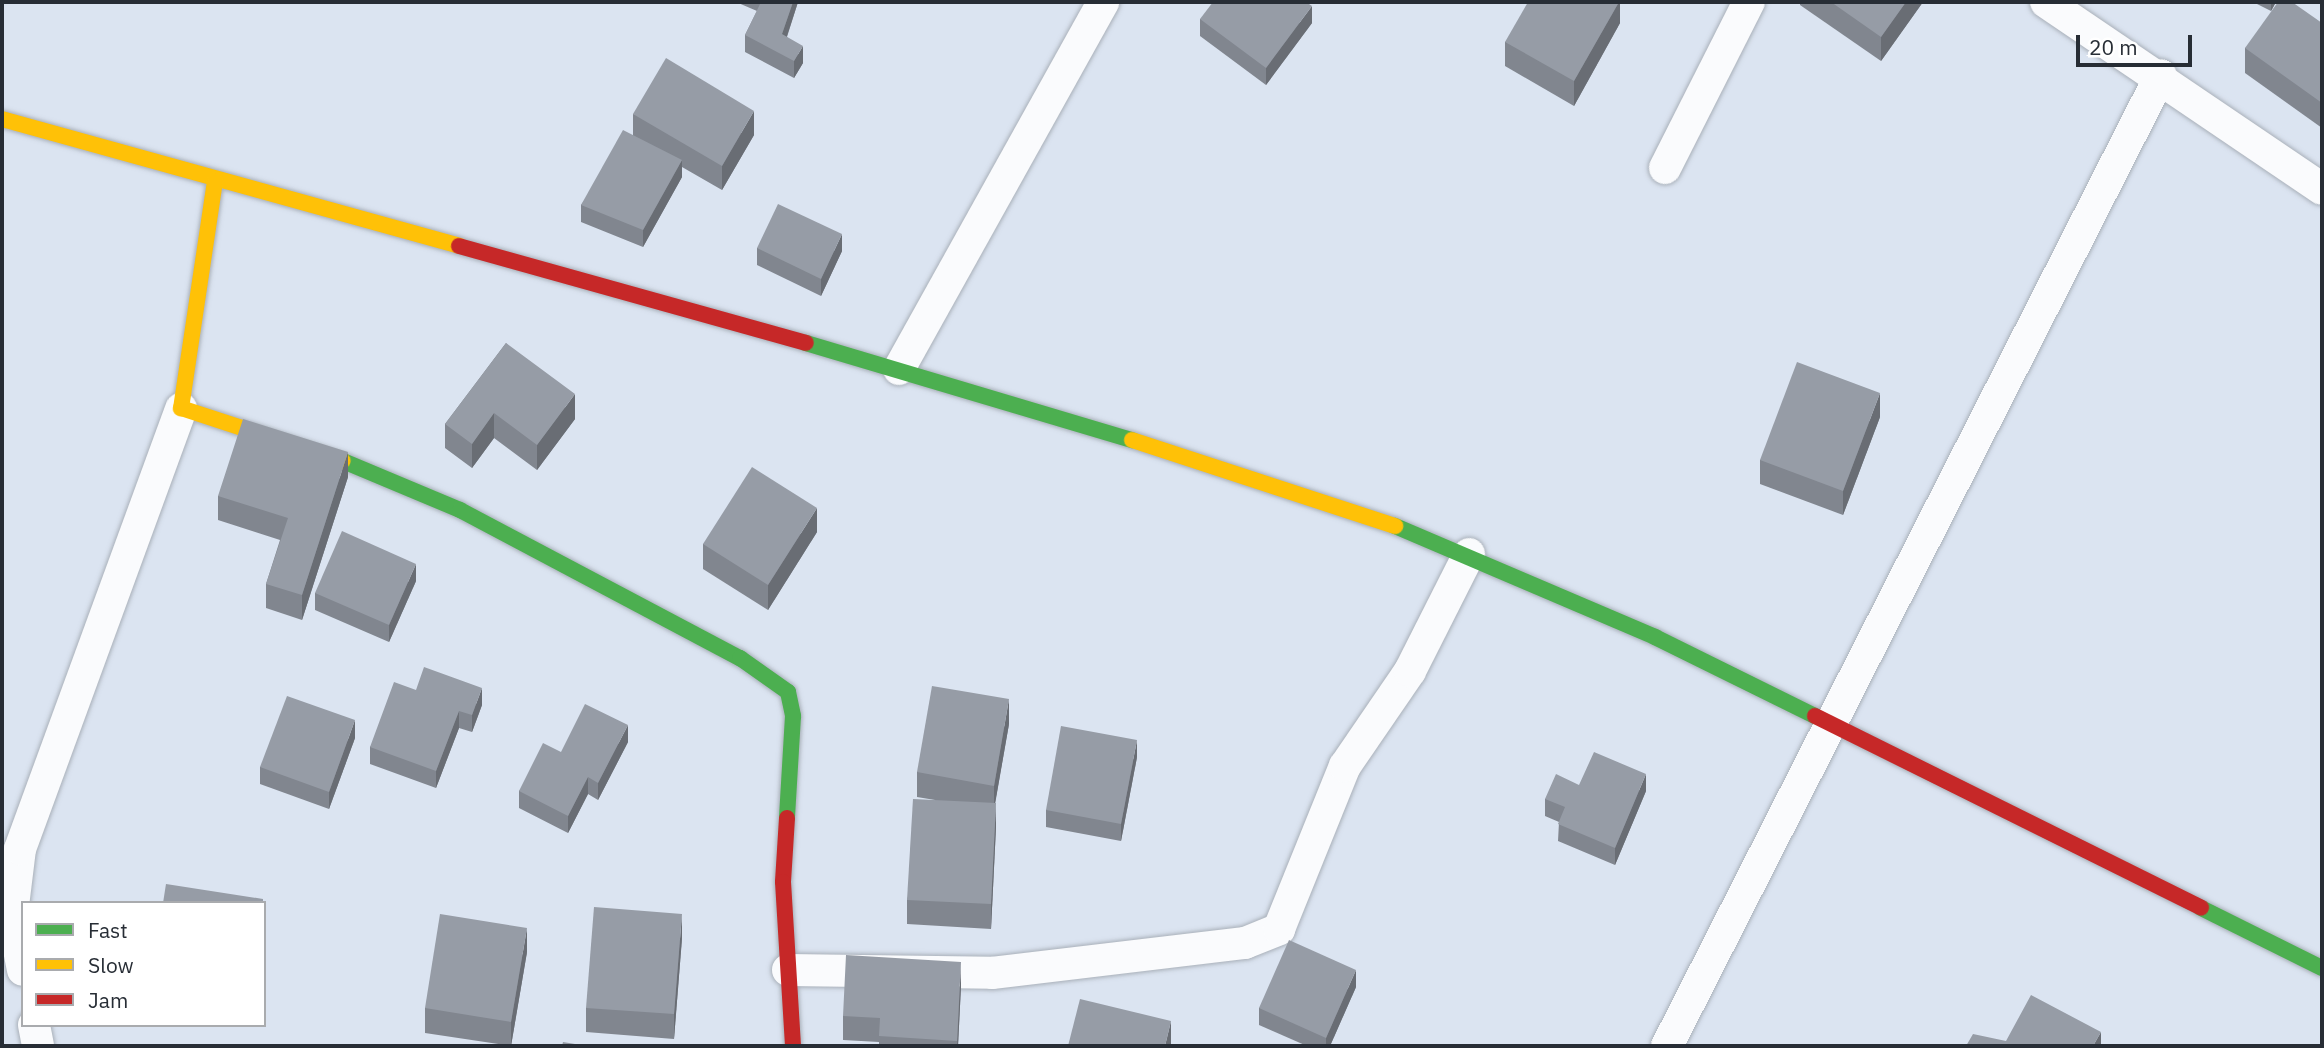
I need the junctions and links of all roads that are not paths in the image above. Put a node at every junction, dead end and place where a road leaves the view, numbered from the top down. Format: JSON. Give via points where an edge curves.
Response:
{"nodes":[{"id":1,"x":1103,"y":2,"type":"edge"},
{"id":2,"x":1749,"y":2,"type":"edge"},
{"id":3,"x":2046,"y":2,"type":"edge"},
{"id":4,"x":2161,"y":75,"type":"junction"},
{"id":5,"x":2,"y":119,"type":"edge"},
{"id":6,"x":1665,"y":168,"type":"dead end"},
{"id":7,"x":215,"y":181,"type":"junction"},
{"id":8,"x":2322,"y":189,"type":"edge"},
{"id":9,"x":899,"y":369,"type":"junction"},
{"id":10,"x":181,"y":408,"type":"junction"},
{"id":11,"x":1469,"y":554,"type":"junction"},
{"id":12,"x":1834,"y":722,"type":"junction"},
{"id":13,"x":21,"y":960,"type":"edge"},
{"id":14,"x":2322,"y":968,"type":"edge"},
{"id":15,"x":788,"y":970,"type":"junction"},
{"id":16,"x":34,"y":1027,"type":"edge"},
{"id":17,"x":38,"y":1046,"type":"edge"},
{"id":18,"x":793,"y":1046,"type":"edge"},
{"id":19,"x":1667,"y":1046,"type":"edge"}],
"edges":[{"from":1,"to":9,"type":"street"},
{"from":2,"to":6,"type":"street"},
{"from":3,"to":4,"type":"street"},
{"from":4,"to":8,"type":"street","via":[[2237,135]]},
{"from":4,"to":12,"type":"street"},
{"from":5,"to":7,"type":"main road"},
{"from":7,"to":9,"type":"main road"},
{"from":7,"to":10,"type":"main road"},
{"from":9,"to":11,"type":"main road","via":[[1310,494]]},
{"from":10,"to":13,"type":"street","via":[[20,849],[12,914]]},
{"from":10,"to":15,"type":"main road","via":[[401,483],[783,684],[793,702],[783,882]]},
{"from":11,"to":12,"type":"main road"},
{"from":11,"to":15,"type":"street","via":[[1410,671],[1345,766],[1279,929],[1245,943],[992,973]]},
{"from":12,"to":14,"type":"main road"},
{"from":12,"to":19,"type":"street"},
{"from":15,"to":18,"type":"main road"},
{"from":16,"to":17,"type":"street"}]}
